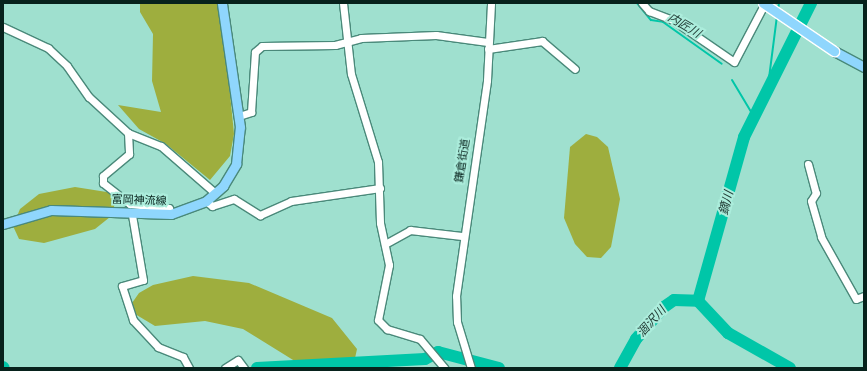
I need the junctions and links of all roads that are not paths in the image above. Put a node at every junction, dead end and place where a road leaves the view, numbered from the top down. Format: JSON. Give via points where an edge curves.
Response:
{"nodes":[{"id":1,"x":222,"y":3,"type":"edge"},
{"id":2,"x":343,"y":3,"type":"edge"},
{"id":3,"x":491,"y":3,"type":"edge"},
{"id":4,"x":642,"y":3,"type":"edge"},
{"id":5,"x":764,"y":3,"type":"edge"},
{"id":6,"x":3,"y":27,"type":"edge"},
{"id":7,"x":346,"y":42,"type":"junction"},
{"id":8,"x":488,"y":45,"type":"junction"},
{"id":9,"x":864,"y":67,"type":"edge"},
{"id":10,"x":575,"y":69,"type":"dead end"},
{"id":11,"x":239,"y":116,"type":"junction"},
{"id":12,"x":128,"y":133,"type":"junction"},
{"id":13,"x":808,"y":164,"type":"dead end"},
{"id":14,"x":380,"y":188,"type":"junction"},
{"id":15,"x":215,"y":193,"type":"junction"},
{"id":16,"x":206,"y":201,"type":"junction"},
{"id":17,"x":171,"y":214,"type":"junction"},
{"id":18,"x":132,"y":215,"type":"junction"},
{"id":19,"x":3,"y":224,"type":"edge"},
{"id":20,"x":462,"y":236,"type":"junction"},
{"id":21,"x":385,"y":244,"type":"junction"},
{"id":22,"x":864,"y":296,"type":"edge"},
{"id":23,"x":189,"y":368,"type":"edge"},
{"id":24,"x":225,"y":368,"type":"edge"},
{"id":25,"x":244,"y":368,"type":"edge"},
{"id":26,"x":444,"y":368,"type":"edge"},
{"id":27,"x":471,"y":368,"type":"edge"}],
"edges":[{"from":1,"to":11,"type":"main road","name":"富岡神流線"},
{"from":2,"to":7,"type":"street"},
{"from":3,"to":8,"type":"street","name":"鎌倉街道"},
{"from":4,"to":5,"type":"street","via":[[649,11],[673,20],[734,62]]},
{"from":5,"to":9,"type":"main road","bridge":true,"via":[[834,51]]},
{"from":6,"to":12,"type":"street","via":[[48,48],[67,66],[89,97]]},
{"from":7,"to":8,"type":"street","via":[[436,35]]},
{"from":7,"to":11,"type":"street","via":[[262,46],[255,52],[251,112]]},
{"from":7,"to":14,"type":"street","via":[[357,97],[373,143]]},
{"from":8,"to":10,"type":"street","via":[[542,41]]},
{"from":8,"to":20,"type":"street","name":"鎌倉街道","via":[[487,80]]},
{"from":11,"to":15,"type":"main road","name":"富岡神流線","via":[[240,151],[236,164]]},
{"from":12,"to":15,"type":"street","via":[[161,146]]},
{"from":12,"to":17,"type":"street","via":[[129,154],[103,176],[103,183],[130,204],[169,208]]},
{"from":13,"to":22,"type":"street","via":[[816,193],[811,201],[821,237],[856,299]]},
{"from":14,"to":16,"type":"street","via":[[290,201],[260,215],[234,199],[212,206]]},
{"from":14,"to":21,"type":"street","via":[[380,224]]},
{"from":15,"to":16,"type":"main road","name":"富岡神流線"},
{"from":16,"to":17,"type":"main road","name":"富岡神流線"},
{"from":17,"to":18,"type":"main road","name":"富岡神流線"},
{"from":18,"to":19,"type":"main road","name":"富岡神流線","via":[[52,210]]},
{"from":18,"to":23,"type":"street","via":[[143,280],[122,286],[132,320],[158,347],[183,357]]},
{"from":20,"to":21,"type":"street","via":[[410,230]]},
{"from":20,"to":27,"type":"street","name":"鎌倉街道","via":[[456,296],[457,322]]},
{"from":21,"to":26,"type":"street","via":[[389,266],[378,320],[387,329],[420,339]]},
{"from":24,"to":25,"type":"street","via":[[238,360]]}]}
